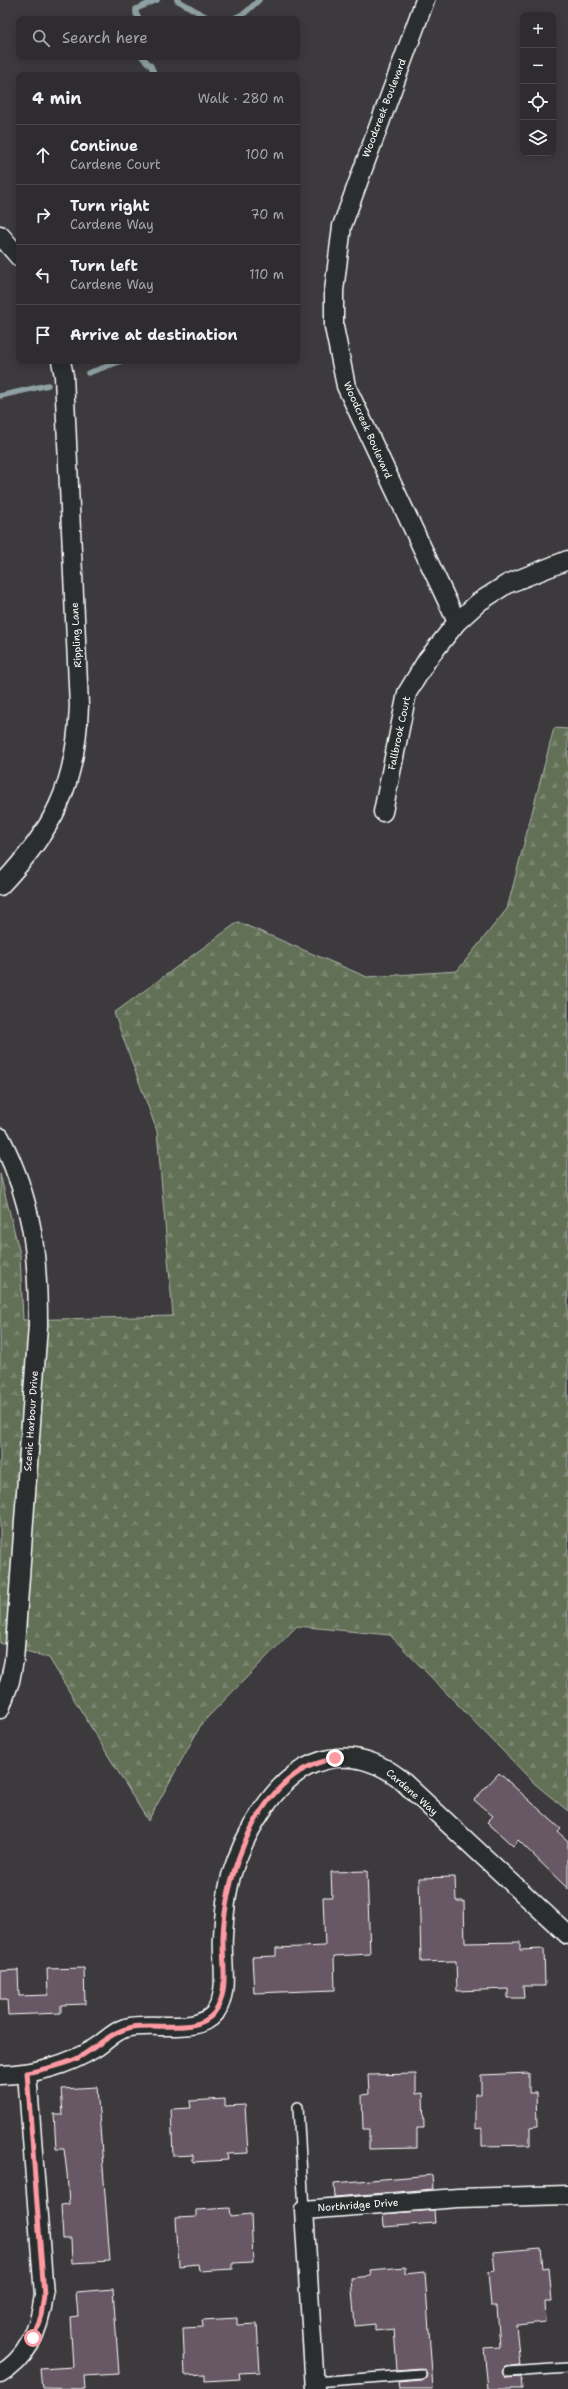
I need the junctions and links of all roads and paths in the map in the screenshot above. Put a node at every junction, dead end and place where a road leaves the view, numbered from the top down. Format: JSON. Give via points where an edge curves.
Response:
{"nodes":[{"id":1,"x":425,"y":0,"type":"edge"},
{"id":2,"x":0,"y":235,"type":"edge"},
{"id":3,"x":16,"y":254,"type":"edge"},
{"id":4,"x":61,"y":364,"type":"edge"},
{"id":5,"x":568,"y":560,"type":"edge"},
{"id":6,"x":457,"y":622,"type":"junction"},
{"id":7,"x":383,"y":812,"type":"dead end"},
{"id":8,"x":0,"y":886,"type":"edge"},
{"id":9,"x":0,"y":1137,"type":"edge"},
{"id":10,"x":0,"y":1709,"type":"edge"},
{"id":11,"x":568,"y":1935,"type":"edge"},
{"id":12,"x":27,"y":2073,"type":"junction"},
{"id":13,"x":0,"y":2075,"type":"edge"},
{"id":14,"x":298,"y":2107,"type":"dead end"},
{"id":15,"x":568,"y":2195,"type":"edge"},
{"id":16,"x":304,"y":2210,"type":"junction"},
{"id":17,"x":568,"y":2368,"type":"edge"},
{"id":18,"x":508,"y":2372,"type":"dead end"},
{"id":19,"x":0,"y":2374,"type":"edge"},
{"id":20,"x":421,"y":2374,"type":"dead end"},
{"id":21,"x":314,"y":2385,"type":"edge"}],
"edges":[{"from":1,"to":6,"type":"street","name":"Woodcreek Boulevard","via":[[342,226],[334,291],[334,326],[346,386]]},
{"from":2,"to":3,"type":"street"},
{"from":4,"to":8,"type":"street","name":"Rippling Lane","via":[[79,706],[78,740],[71,774],[54,817],[31,853]]},
{"from":5,"to":6,"type":"street","name":"Fallbrook Court","via":[[507,584],[479,602]]},
{"from":6,"to":7,"type":"street","name":"Fallbrook Court","via":[[427,660],[407,693]]},
{"from":9,"to":10,"type":"street","name":"Scenic Harbour Drive","via":[[24,1192],[32,1224],[38,1275],[38,1325],[14,1660],[10,1682]]},
{"from":11,"to":12,"type":"street","name":"Cardene Way","via":[[390,1770],[370,1761],[355,1758],[319,1762],[297,1773],[278,1789],[245,1842],[231,1876],[223,1936],[223,1993],[221,2003],[214,2014],[196,2025],[124,2029],[75,2059],[52,2068]]},
{"from":12,"to":13,"type":"street","name":"Cardene Way"},
{"from":12,"to":19,"type":"street","via":[[44,2295],[41,2316],[33,2338],[24,2354],[11,2368]]},
{"from":14,"to":16,"type":"lane"},
{"from":15,"to":16,"type":"street","name":"Northridge Drive","via":[[458,2198]]},
{"from":16,"to":21,"type":"street","name":"Northridge Drive"},
{"from":17,"to":18,"type":"lane"},
{"from":20,"to":21,"type":"lane"}]}
